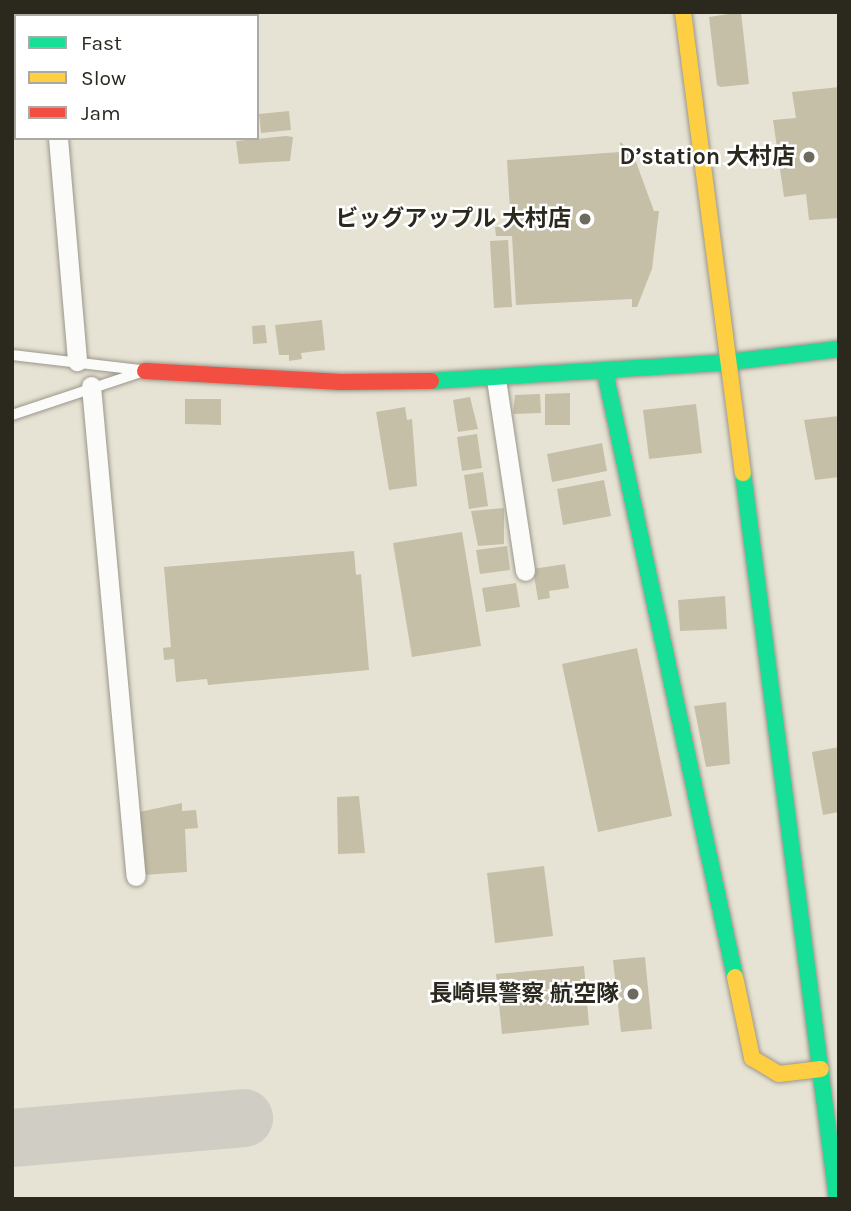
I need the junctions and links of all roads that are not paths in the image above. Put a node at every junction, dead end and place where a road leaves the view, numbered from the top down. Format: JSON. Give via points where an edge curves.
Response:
{"nodes":[{"id":1,"x":683,"y":12,"type":"edge"},
{"id":2,"x":58,"y":140,"type":"edge"},
{"id":3,"x":839,"y":349,"type":"edge"},
{"id":4,"x":12,"y":355,"type":"edge"},
{"id":5,"x":77,"y":361,"type":"junction"},
{"id":6,"x":729,"y":362,"type":"junction"},
{"id":7,"x":145,"y":371,"type":"junction"},
{"id":8,"x":605,"y":372,"type":"junction"},
{"id":9,"x":496,"y":379,"type":"junction"},
{"id":10,"x":91,"y":386,"type":"junction"},
{"id":11,"x":12,"y":415,"type":"edge"},
{"id":12,"x":525,"y":571,"type":"dead end"},
{"id":13,"x":136,"y":876,"type":"dead end"},
{"id":14,"x":821,"y":1069,"type":"junction"},
{"id":15,"x":838,"y":1199,"type":"edge"}],
"edges":[{"from":1,"to":6,"type":"street"},
{"from":2,"to":5,"type":"street"},
{"from":3,"to":6,"type":"street"},
{"from":4,"to":5,"type":"lane"},
{"from":5,"to":7,"type":"lane"},
{"from":6,"to":8,"type":"street"},
{"from":6,"to":14,"type":"street"},
{"from":7,"to":9,"type":"street","via":[[341,382]]},
{"from":7,"to":10,"type":"lane"},
{"from":8,"to":9,"type":"street"},
{"from":8,"to":14,"type":"street","via":[[752,1058],[779,1074]]},
{"from":9,"to":12,"type":"street"},
{"from":10,"to":11,"type":"lane"},
{"from":10,"to":13,"type":"street"},
{"from":14,"to":15,"type":"street"}]}
